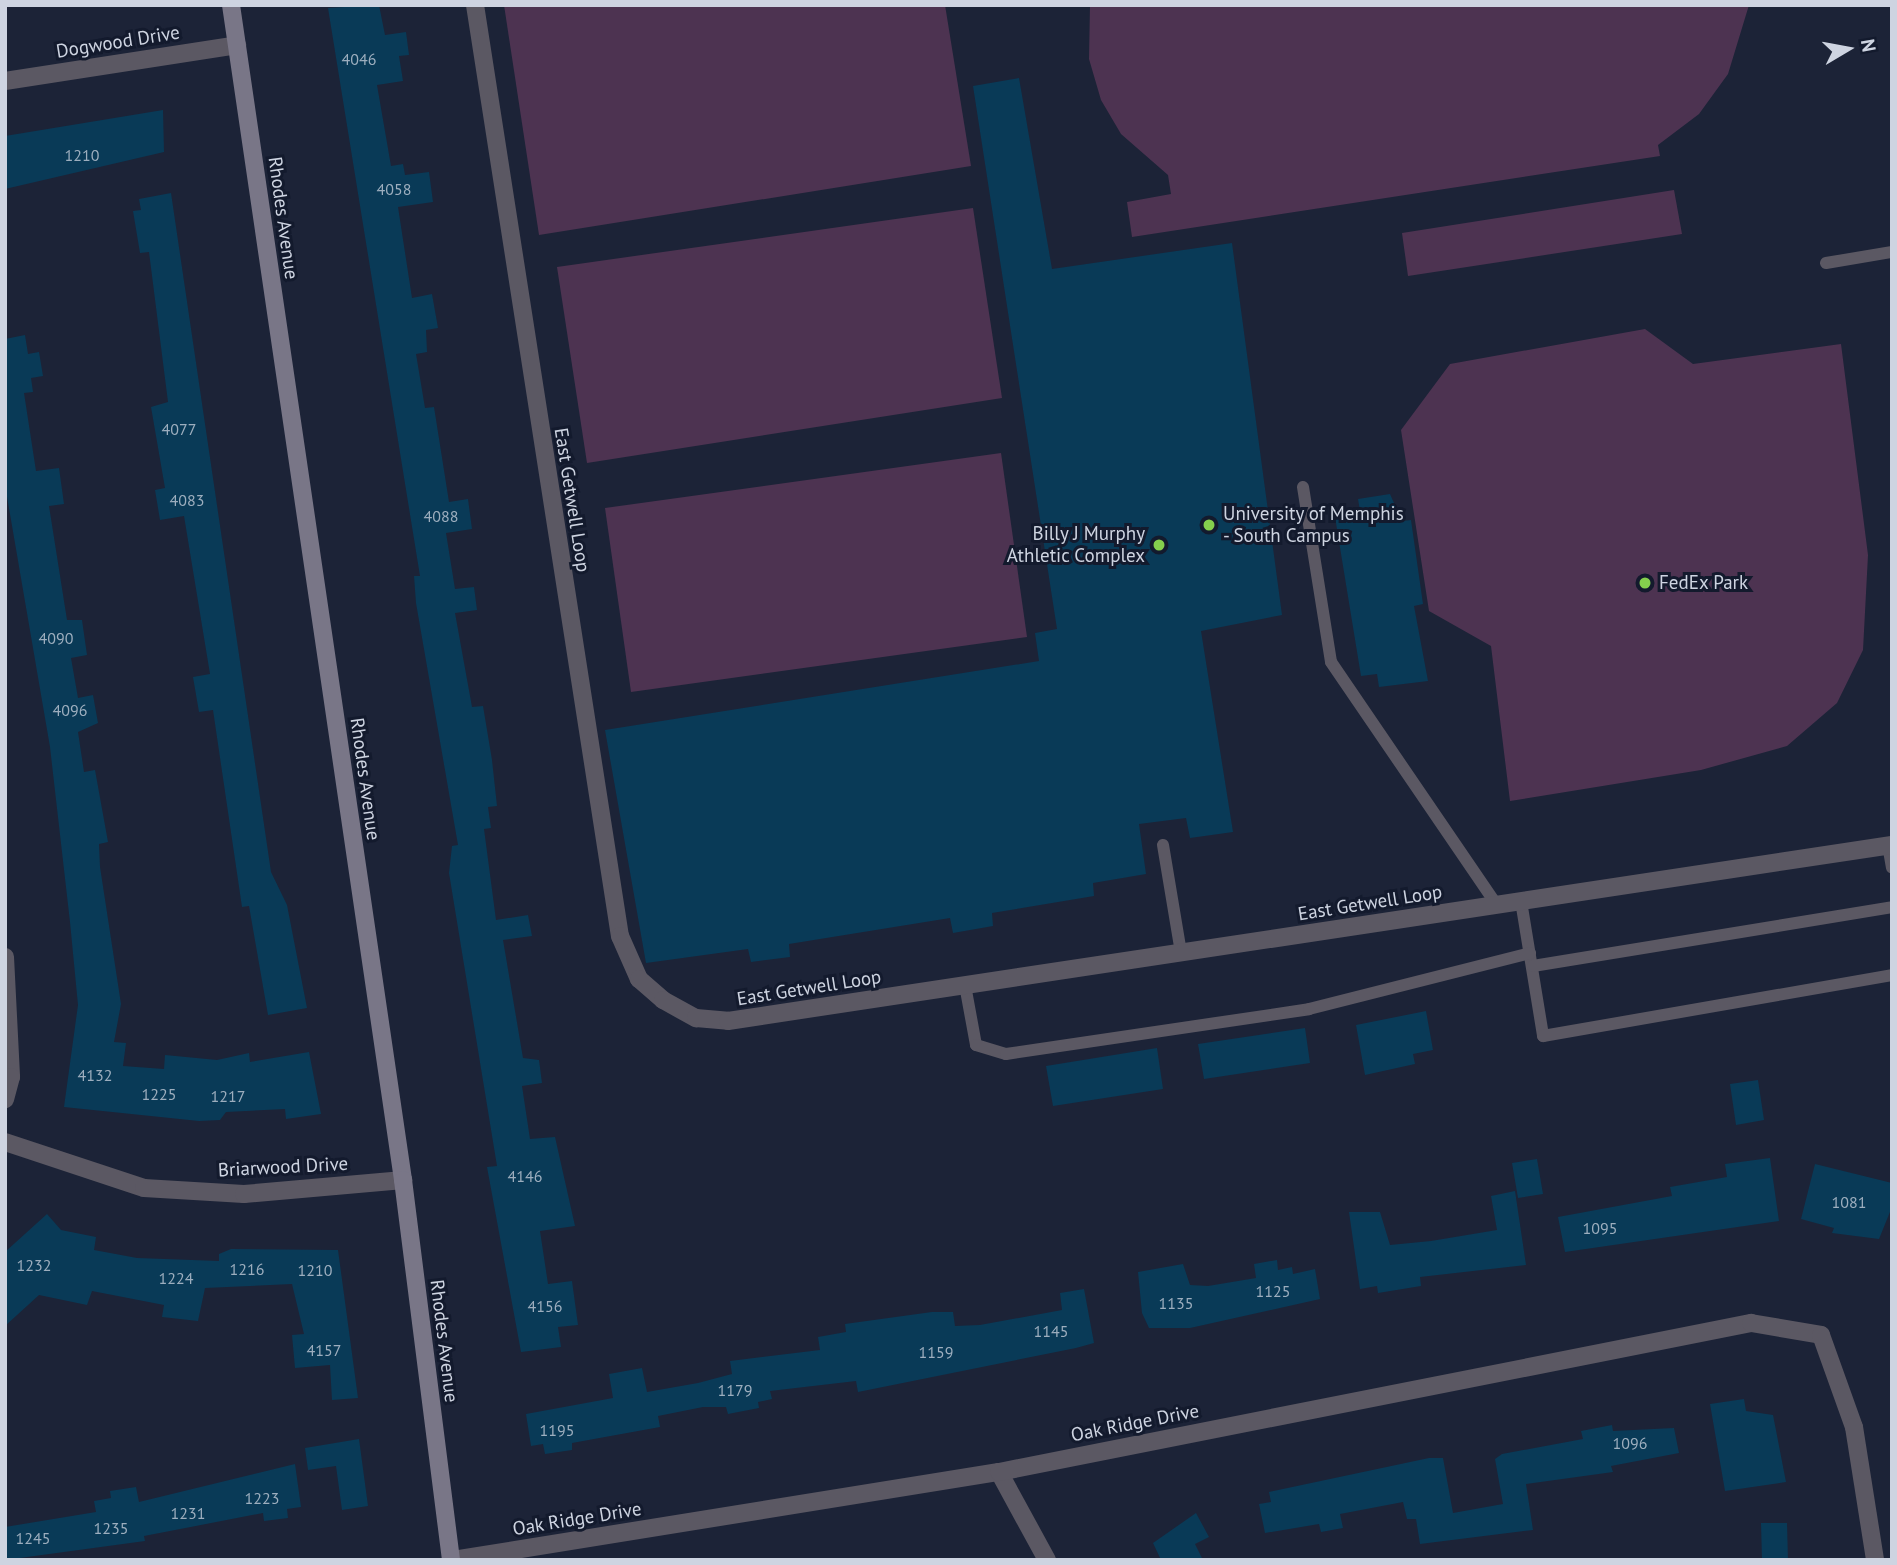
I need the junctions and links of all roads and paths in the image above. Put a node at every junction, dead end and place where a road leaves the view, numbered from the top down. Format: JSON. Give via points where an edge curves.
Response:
{"nodes":[{"id":1,"x":231,"y":5,"type":"edge"},
{"id":2,"x":475,"y":5,"type":"edge"},
{"id":3,"x":237,"y":45,"type":"junction"},
{"id":4,"x":5,"y":81,"type":"edge"},
{"id":5,"x":1892,"y":252,"type":"edge"},
{"id":6,"x":1826,"y":263,"type":"dead end"},
{"id":7,"x":1303,"y":487,"type":"dead end"},
{"id":8,"x":1163,"y":845,"type":"dead end"},
{"id":9,"x":1890,"y":845,"type":"edge"},
{"id":10,"x":1892,"y":869,"type":"edge"},
{"id":11,"x":1521,"y":901,"type":"junction"},
{"id":12,"x":1497,"y":905,"type":"junction"},
{"id":13,"x":1892,"y":907,"type":"edge"},
{"id":14,"x":1181,"y":953,"type":"junction"},
{"id":15,"x":5,"y":957,"type":"edge"},
{"id":16,"x":1532,"y":959,"type":"junction"},
{"id":17,"x":1892,"y":975,"type":"edge"},
{"id":18,"x":965,"y":985,"type":"junction"},
{"id":19,"x":5,"y":1099,"type":"edge"},
{"id":20,"x":5,"y":1142,"type":"edge"},
{"id":21,"x":403,"y":1180,"type":"junction"},
{"id":22,"x":999,"y":1472,"type":"junction"},
{"id":23,"x":452,"y":1560,"type":"edge"},
{"id":24,"x":1047,"y":1560,"type":"edge"},
{"id":25,"x":1875,"y":1560,"type":"edge"}],
"edges":[{"from":1,"to":3,"type":"main road","name":"Rhodes Avenue"},
{"from":2,"to":18,"type":"street","name":"East Getwell Loop","via":[[620,936],[639,979],[696,1018],[728,1021]]},
{"from":3,"to":4,"type":"street","name":"Dogwood Drive"},
{"from":3,"to":21,"type":"main road","name":"Rhodes Avenue"},
{"from":5,"to":6,"type":"lane"},
{"from":7,"to":12,"type":"lane","via":[[1331,662]]},
{"from":8,"to":14,"type":"lane"},
{"from":9,"to":10,"type":"lane"},
{"from":9,"to":11,"type":"street","name":"East Getwell Loop"},
{"from":11,"to":12,"type":"street","name":"East Getwell Loop"},
{"from":11,"to":16,"type":"lane"},
{"from":12,"to":14,"type":"street","name":"East Getwell Loop"},
{"from":13,"to":16,"type":"lane"},
{"from":14,"to":18,"type":"street","name":"East Getwell Loop"},
{"from":15,"to":19,"type":"street","via":[[11,998]]},
{"from":16,"to":17,"type":"lane","via":[[1543,1036]]},
{"from":16,"to":18,"type":"lane","via":[[1309,1009],[1006,1054],[976,1045]]},
{"from":20,"to":21,"type":"street","name":"Briarwood Drive","via":[[144,1188],[244,1194]]},
{"from":21,"to":23,"type":"main road","name":"Rhodes Avenue"},
{"from":22,"to":23,"type":"street","name":"Oak Ridge Drive"},
{"from":22,"to":24,"type":"street"},
{"from":22,"to":25,"type":"street","name":"Oak Ridge Drive","via":[[1751,1322],[1821,1335],[1854,1427]]}]}
